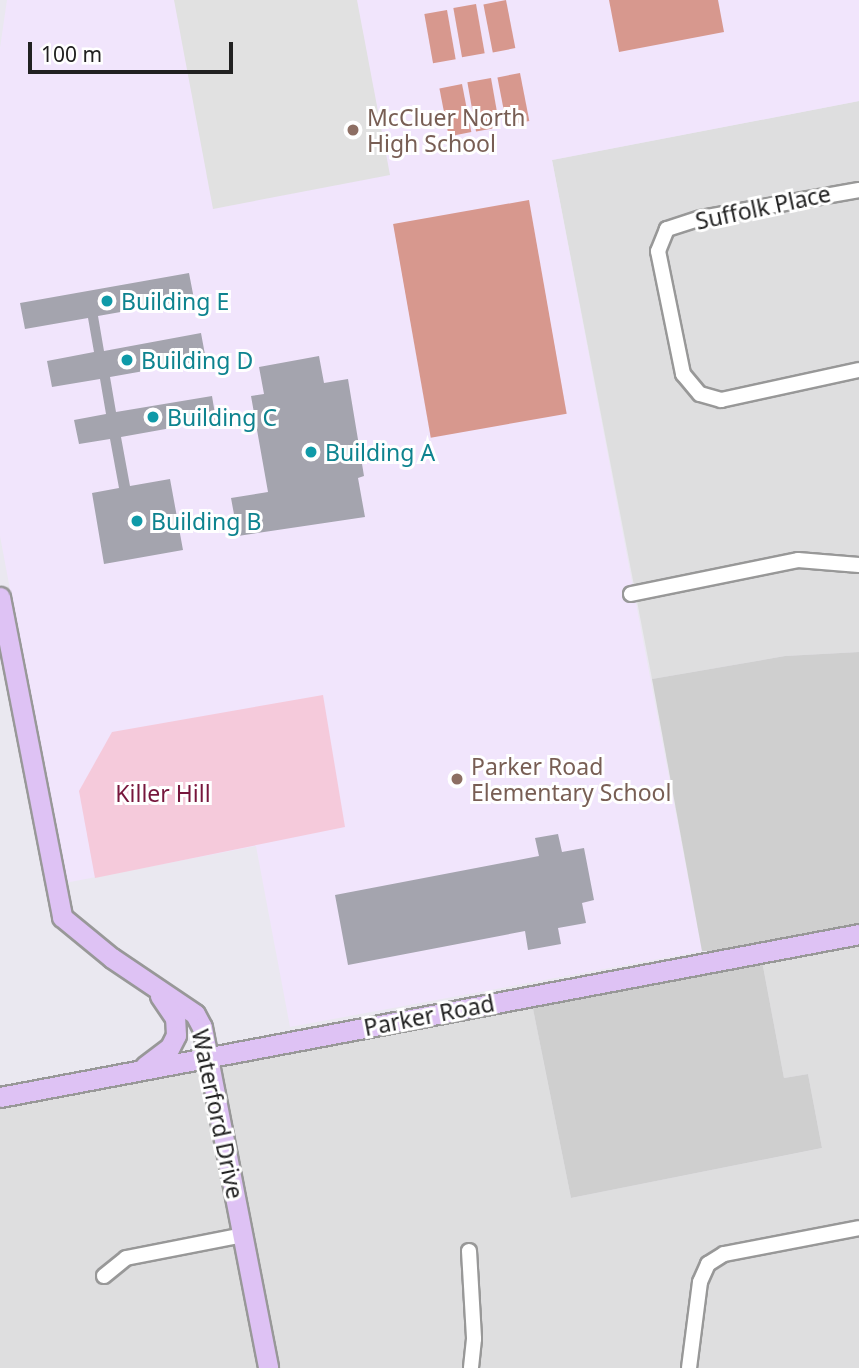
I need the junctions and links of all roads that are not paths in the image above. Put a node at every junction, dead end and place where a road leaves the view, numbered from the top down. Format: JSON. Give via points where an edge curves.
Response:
{"nodes":[{"id":1,"x":859,"y":190,"type":"edge"},
{"id":2,"x":859,"y":370,"type":"edge"},
{"id":3,"x":859,"y":565,"type":"edge"},
{"id":4,"x":631,"y":594,"type":"dead end"},
{"id":5,"x":0,"y":597,"type":"edge"},
{"id":6,"x":859,"y":934,"type":"edge"},
{"id":7,"x":153,"y":986,"type":"junction"},
{"id":8,"x":210,"y":1057,"type":"junction"},
{"id":9,"x":135,"y":1071,"type":"junction"},
{"id":10,"x":0,"y":1097,"type":"edge"},
{"id":11,"x":859,"y":1228,"type":"edge"},
{"id":12,"x":243,"y":1235,"type":"junction"},
{"id":13,"x":469,"y":1251,"type":"dead end"},
{"id":14,"x":104,"y":1276,"type":"dead end"},
{"id":15,"x":268,"y":1368,"type":"edge"},
{"id":16,"x":471,"y":1368,"type":"edge"},
{"id":17,"x":689,"y":1368,"type":"edge"}],
"edges":[{"from":1,"to":2,"type":"street","name":"Suffolk Place","via":[[701,218],[667,229],[658,251],[683,374],[700,394],[721,400]]},
{"from":3,"to":4,"type":"street","via":[[798,560]]},
{"from":5,"to":7,"type":"street","name":"Waterford Drive","via":[[58,908],[69,927]]},
{"from":6,"to":8,"type":"street","name":"Parker Road"},
{"from":7,"to":8,"type":"street","name":"Waterford Drive","via":[[195,1014]]},
{"from":7,"to":9,"type":"street","via":[[175,1018],[176,1035],[156,1060]]},
{"from":8,"to":9,"type":"street","name":"Parker Road"},
{"from":8,"to":12,"type":"street","name":"Waterford Drive"},
{"from":9,"to":10,"type":"street","name":"Parker Road"},
{"from":11,"to":17,"type":"street","via":[[724,1254],[708,1264],[700,1282]]},
{"from":12,"to":14,"type":"street","via":[[126,1258]]},
{"from":12,"to":15,"type":"street","name":"Waterford Drive"},
{"from":13,"to":16,"type":"street"}]}
